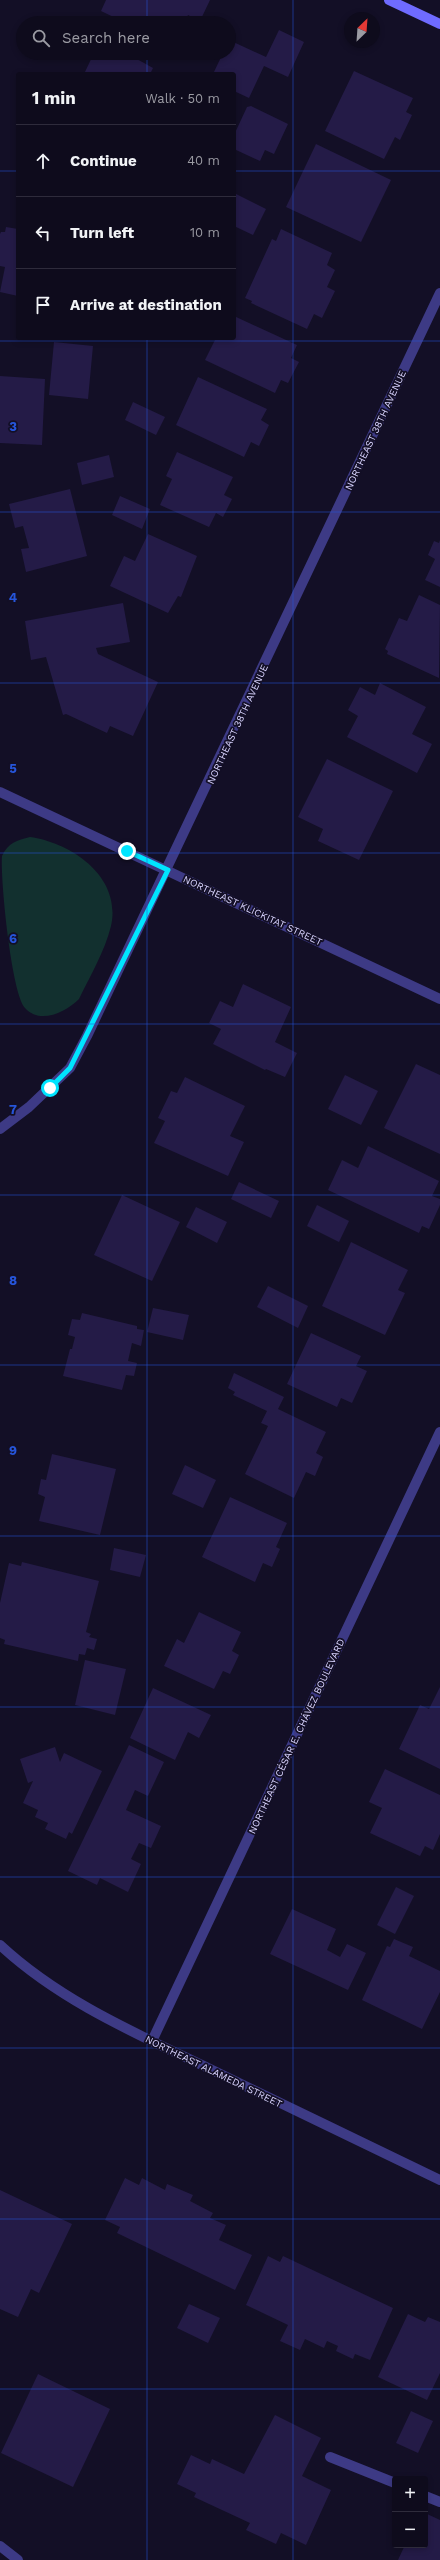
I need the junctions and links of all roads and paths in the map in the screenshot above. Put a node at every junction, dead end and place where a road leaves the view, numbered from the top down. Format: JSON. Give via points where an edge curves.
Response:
{"nodes":[{"id":1,"x":389,"y":0,"type":"edge"},
{"id":2,"x":440,"y":24,"type":"edge"},
{"id":3,"x":440,"y":293,"type":"edge"},
{"id":4,"x":0,"y":792,"type":"edge"},
{"id":5,"x":168,"y":870,"type":"junction"},
{"id":6,"x":440,"y":999,"type":"edge"},
{"id":7,"x":0,"y":1129,"type":"edge"},
{"id":8,"x":440,"y":1432,"type":"edge"},
{"id":9,"x":0,"y":1945,"type":"edge"},
{"id":10,"x":152,"y":2041,"type":"junction"},
{"id":11,"x":440,"y":2180,"type":"edge"},
{"id":12,"x":330,"y":2457,"type":"dead end"},
{"id":13,"x":392,"y":2483,"type":"edge"},
{"id":14,"x":428,"y":2497,"type":"edge"},
{"id":15,"x":440,"y":2502,"type":"edge"},
{"id":16,"x":0,"y":2546,"type":"edge"},
{"id":17,"x":18,"y":2560,"type":"edge"}],
"edges":[{"from":1,"to":2,"type":"main road"},
{"from":3,"to":5,"type":"street","name":"NORTHEAST 38TH AVENUE"},
{"from":4,"to":5,"type":"street","name":"NORTHEAST KLICKITAT STREET"},
{"from":5,"to":6,"type":"street","name":"NORTHEAST KLICKITAT STREET"},
{"from":5,"to":7,"type":"street","name":"NORTHEAST 38TH AVENUE","via":[[70,1068],[29,1107]]},
{"from":8,"to":10,"type":"street","name":"NORTHEAST CÉSAR E. CHÁVEZ BOULEVARD"},
{"from":9,"to":10,"type":"street","name":"NORTHEAST ALAMEDA STREET","via":[[28,1970],[72,2000]]},
{"from":10,"to":11,"type":"street","name":"NORTHEAST ALAMEDA STREET"},
{"from":12,"to":13,"type":"street"},
{"from":14,"to":15,"type":"street"},
{"from":16,"to":17,"type":"street"}]}
